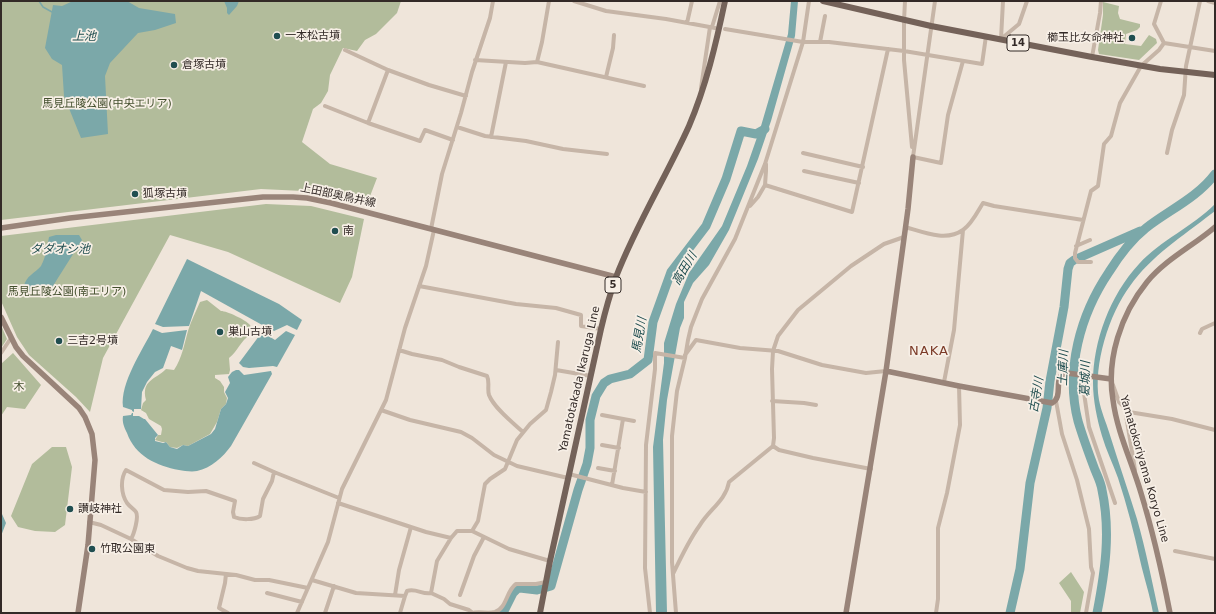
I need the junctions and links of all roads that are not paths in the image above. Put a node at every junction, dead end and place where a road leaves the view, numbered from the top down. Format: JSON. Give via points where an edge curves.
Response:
{"nodes":[{"id":1,"x":493,"y":1,"type":"edge"},
{"id":2,"x":548,"y":1,"type":"edge"},
{"id":3,"x":574,"y":1,"type":"edge"},
{"id":4,"x":692,"y":1,"type":"edge"},
{"id":5,"x":720,"y":1,"type":"edge"},
{"id":6,"x":725,"y":1,"type":"edge"},
{"id":7,"x":809,"y":1,"type":"edge"},
{"id":8,"x":823,"y":1,"type":"edge"},
{"id":9,"x":905,"y":1,"type":"edge"},
{"id":10,"x":935,"y":1,"type":"edge"},
{"id":11,"x":1003,"y":1,"type":"edge"},
{"id":12,"x":1027,"y":1,"type":"edge"},
{"id":13,"x":1101,"y":1,"type":"edge"},
{"id":14,"x":1161,"y":1,"type":"edge"},
{"id":15,"x":1200,"y":1,"type":"edge"},
{"id":16,"x":1208,"y":1,"type":"edge"},
{"id":17,"x":1215,"y":3,"type":"edge"},
{"id":18,"x":825,"y":16,"type":"dead end"},
{"id":19,"x":904,"y":20,"type":"junction"},
{"id":20,"x":687,"y":23,"type":"junction"},
{"id":21,"x":931,"y":26,"type":"junction"},
{"id":22,"x":713,"y":27,"type":"junction"},
{"id":23,"x":725,"y":29,"type":"dead end"},
{"id":24,"x":614,"y":35,"type":"dead end"},
{"id":25,"x":986,"y":36,"type":"junction"},
{"id":26,"x":1001,"y":39,"type":"junction"},
{"id":27,"x":803,"y":42,"type":"junction"},
{"id":28,"x":820,"y":42,"type":"junction"},
{"id":29,"x":1164,"y":43,"type":"junction"},
{"id":30,"x":1190,"y":48,"type":"junction"},
{"id":31,"x":888,"y":49,"type":"junction"},
{"id":32,"x":345,"y":50,"type":"dead end"},
{"id":33,"x":904,"y":51,"type":"junction"},
{"id":34,"x":1215,"y":52,"type":"edge"},
{"id":35,"x":927,"y":55,"type":"junction"},
{"id":36,"x":1092,"y":57,"type":"junction"},
{"id":37,"x":476,"y":60,"type":"junction"},
{"id":38,"x":963,"y":61,"type":"junction"},
{"id":39,"x":506,"y":62,"type":"junction"},
{"id":40,"x":537,"y":62,"type":"junction"},
{"id":41,"x":1141,"y":66,"type":"junction"},
{"id":42,"x":388,"y":70,"type":"junction"},
{"id":43,"x":1186,"y":72,"type":"junction"},
{"id":44,"x":1215,"y":75,"type":"edge"},
{"id":45,"x":606,"y":77,"type":"junction"},
{"id":46,"x":644,"y":86,"type":"dead end"},
{"id":47,"x":466,"y":96,"type":"junction"},
{"id":48,"x":699,"y":98,"type":"junction"},
{"id":49,"x":325,"y":106,"type":"dead end"},
{"id":50,"x":368,"y":123,"type":"junction"},
{"id":51,"x":457,"y":127,"type":"junction"},
{"id":52,"x":491,"y":137,"type":"junction"},
{"id":53,"x":453,"y":140,"type":"junction"},
{"id":54,"x":803,"y":153,"type":"dead end"},
{"id":55,"x":1168,"y":153,"type":"dead end"},
{"id":56,"x":607,"y":154,"type":"dead end"},
{"id":57,"x":913,"y":157,"type":"junction"},
{"id":58,"x":766,"y":164,"type":"junction"},
{"id":59,"x":863,"y":167,"type":"junction"},
{"id":60,"x":804,"y":171,"type":"dead end"},
{"id":61,"x":860,"y":183,"type":"junction"},
{"id":62,"x":765,"y":185,"type":"junction"},
{"id":63,"x":749,"y":207,"type":"junction"},
{"id":64,"x":1083,"y":220,"type":"junction"},
{"id":65,"x":906,"y":227,"type":"junction"},
{"id":66,"x":1215,"y":227,"type":"edge"},
{"id":67,"x":1,"y":228,"type":"edge"},
{"id":68,"x":432,"y":229,"type":"junction"},
{"id":69,"x":963,"y":230,"type":"junction"},
{"id":70,"x":904,"y":237,"type":"junction"},
{"id":71,"x":1090,"y":240,"type":"dead end"},
{"id":72,"x":1076,"y":246,"type":"junction"},
{"id":73,"x":1091,"y":262,"type":"dead end"},
{"id":74,"x":616,"y":277,"type":"junction"},
{"id":75,"x":419,"y":286,"type":"junction"},
{"id":76,"x":1,"y":317,"type":"edge"},
{"id":77,"x":1215,"y":323,"type":"edge"},
{"id":78,"x":601,"y":329,"type":"junction"},
{"id":79,"x":1200,"y":333,"type":"dead end"},
{"id":80,"x":12,"y":338,"type":"junction"},
{"id":81,"x":558,"y":342,"type":"dead end"},
{"id":82,"x":399,"y":350,"type":"junction"},
{"id":83,"x":773,"y":351,"type":"junction"},
{"id":84,"x":1,"y":353,"type":"edge"},
{"id":85,"x":684,"y":357,"type":"junction"},
{"id":86,"x":556,"y":370,"type":"junction"},
{"id":87,"x":886,"y":371,"type":"junction"},
{"id":88,"x":591,"y":376,"type":"junction"},
{"id":89,"x":1083,"y":376,"type":"junction"},
{"id":90,"x":1111,"y":379,"type":"junction"},
{"id":91,"x":944,"y":382,"type":"junction"},
{"id":92,"x":959,"y":386,"type":"junction"},
{"id":93,"x":772,"y":400,"type":"junction"},
{"id":94,"x":1056,"y":401,"type":"junction"},
{"id":95,"x":816,"y":405,"type":"dead end"},
{"id":96,"x":381,"y":410,"type":"junction"},
{"id":97,"x":1129,"y":412,"type":"junction"},
{"id":98,"x":602,"y":416,"type":"dead end"},
{"id":99,"x":623,"y":419,"type":"junction"},
{"id":100,"x":634,"y":421,"type":"dead end"},
{"id":101,"x":1215,"y":430,"type":"edge"},
{"id":102,"x":523,"y":432,"type":"junction"},
{"id":103,"x":602,"y":445,"type":"dead end"},
{"id":104,"x":772,"y":446,"type":"junction"},
{"id":105,"x":618,"y":448,"type":"junction"},
{"id":106,"x":508,"y":462,"type":"junction"},
{"id":107,"x":254,"y":463,"type":"dead end"},
{"id":108,"x":598,"y":468,"type":"dead end"},
{"id":109,"x":871,"y":469,"type":"junction"},
{"id":110,"x":615,"y":471,"type":"junction"},
{"id":111,"x":274,"y":472,"type":"junction"},
{"id":112,"x":1136,"y":474,"type":"junction"},
{"id":113,"x":568,"y":476,"type":"junction"},
{"id":114,"x":612,"y":485,"type":"junction"},
{"id":115,"x":646,"y":492,"type":"junction"},
{"id":116,"x":339,"y":500,"type":"junction"},
{"id":117,"x":1115,"y":503,"type":"dead end"},
{"id":118,"x":89,"y":522,"type":"junction"},
{"id":119,"x":411,"y":527,"type":"junction"},
{"id":120,"x":472,"y":531,"type":"junction"},
{"id":121,"x":484,"y":537,"type":"junction"},
{"id":122,"x":450,"y":538,"type":"junction"},
{"id":123,"x":131,"y":539,"type":"junction"},
{"id":124,"x":1175,"y":551,"type":"dead end"},
{"id":125,"x":1215,"y":559,"type":"edge"},
{"id":126,"x":550,"y":560,"type":"junction"},
{"id":127,"x":226,"y":574,"type":"junction"},
{"id":128,"x":672,"y":574,"type":"junction"},
{"id":129,"x":312,"y":580,"type":"junction"},
{"id":130,"x":545,"y":583,"type":"junction"},
{"id":131,"x":334,"y":586,"type":"junction"},
{"id":132,"x":308,"y":588,"type":"junction"},
{"id":133,"x":267,"y":593,"type":"dead end"},
{"id":134,"x":431,"y":593,"type":"junction"},
{"id":135,"x":460,"y":594,"type":"dead end"},
{"id":136,"x":395,"y":595,"type":"junction"},
{"id":137,"x":405,"y":596,"type":"junction"},
{"id":138,"x":302,"y":602,"type":"junction"},
{"id":139,"x":78,"y":613,"type":"edge"},
{"id":140,"x":228,"y":613,"type":"edge"},
{"id":141,"x":297,"y":613,"type":"edge"},
{"id":142,"x":325,"y":613,"type":"edge"},
{"id":143,"x":400,"y":613,"type":"edge"},
{"id":144,"x":472,"y":613,"type":"edge"},
{"id":145,"x":540,"y":613,"type":"edge"},
{"id":146,"x":650,"y":613,"type":"edge"},
{"id":147,"x":676,"y":613,"type":"edge"},
{"id":148,"x":846,"y":613,"type":"edge"},
{"id":149,"x":936,"y":613,"type":"edge"},
{"id":150,"x":1086,"y":613,"type":"edge"},
{"id":151,"x":1170,"y":613,"type":"edge"}],
"edges":[{"from":1,"to":37,"type":"street"},
{"from":2,"to":40,"type":"street"},
{"from":3,"to":20,"type":"street","via":[[606,11]]},
{"from":4,"to":20,"type":"street"},
{"from":5,"to":22,"type":"street"},
{"from":6,"to":48,"type":"main road","name":"Yamatotakada Ikaruga Line","number":"5","via":[[714,52]]},
{"from":7,"to":27,"type":"street"},
{"from":8,"to":19,"type":"main road","number":"14"},
{"from":9,"to":19,"type":"street"},
{"from":10,"to":21,"type":"street"},
{"from":11,"to":26,"type":"street"},
{"from":12,"to":26,"type":"street","via":[[1020,24]]},
{"from":13,"to":36,"type":"street"},
{"from":14,"to":29,"type":"street","via":[[1154,24]]},
{"from":15,"to":30,"type":"street"},
{"from":16,"to":17,"type":"street"},
{"from":18,"to":28,"type":"street"},
{"from":19,"to":21,"type":"main road","number":"14"},
{"from":19,"to":33,"type":"street"},
{"from":20,"to":22,"type":"street"},
{"from":21,"to":25,"type":"main road","number":"14"},
{"from":21,"to":35,"type":"street"},
{"from":22,"to":48,"type":"street"},
{"from":23,"to":27,"type":"street"},
{"from":24,"to":45,"type":"street"},
{"from":25,"to":26,"type":"main road","number":"14"},
{"from":25,"to":38,"type":"street","via":[[982,64]]},
{"from":26,"to":36,"type":"main road","number":"14"},
{"from":27,"to":28,"type":"street"},
{"from":27,"to":58,"type":"street"},
{"from":28,"to":31,"type":"street"},
{"from":29,"to":30,"type":"street"},
{"from":29,"to":41,"type":"street"},
{"from":30,"to":34,"type":"street"},
{"from":30,"to":43,"type":"street"},
{"from":31,"to":33,"type":"street"},
{"from":31,"to":59,"type":"street"},
{"from":32,"to":42,"type":"street"},
{"from":33,"to":35,"type":"street"},
{"from":33,"to":57,"type":"street"},
{"from":35,"to":38,"type":"street"},
{"from":35,"to":57,"type":"street"},
{"from":36,"to":41,"type":"main road","number":"14"},
{"from":37,"to":39,"type":"street"},
{"from":37,"to":47,"type":"street"},
{"from":38,"to":57,"type":"street","via":[[948,115],[941,163]]},
{"from":39,"to":40,"type":"street"},
{"from":39,"to":52,"type":"street"},
{"from":40,"to":45,"type":"street"},
{"from":41,"to":43,"type":"main road","number":"14"},
{"from":41,"to":64,"type":"street","via":[[1120,103],[1111,136],[1104,144],[1098,186],[1091,191]]},
{"from":42,"to":47,"type":"street"},
{"from":42,"to":50,"type":"street"},
{"from":43,"to":44,"type":"main road","number":"14"},
{"from":43,"to":55,"type":"street","via":[[1184,95],[1172,130]]},
{"from":45,"to":46,"type":"street"},
{"from":47,"to":51,"type":"street"},
{"from":48,"to":74,"type":"main road","name":"Yamatotakada Ikaruga Line","number":"5","via":[[683,138]]},
{"from":49,"to":50,"type":"street"},
{"from":50,"to":53,"type":"street","via":[[420,141],[425,130]]},
{"from":51,"to":52,"type":"street"},
{"from":51,"to":53,"type":"street"},
{"from":52,"to":56,"type":"street"},
{"from":53,"to":68,"type":"street","via":[[442,174]]},
{"from":54,"to":59,"type":"street"},
{"from":57,"to":65,"type":"street"},
{"from":58,"to":62,"type":"street"},
{"from":58,"to":63,"type":"street"},
{"from":59,"to":61,"type":"street"},
{"from":60,"to":61,"type":"street"},
{"from":61,"to":62,"type":"street","via":[[852,212]]},
{"from":62,"to":63,"type":"street"},
{"from":63,"to":85,"type":"street","via":[[735,239],[702,299],[691,327]]},
{"from":64,"to":69,"type":"street","via":[[983,202]]},
{"from":64,"to":72,"type":"street"},
{"from":65,"to":69,"type":"street","via":[[940,236]]},
{"from":65,"to":70,"type":"street"},
{"from":66,"to":90,"type":"street","name":"Yamatokoriyama Koryo Line","via":[[1160,268],[1136,297],[1121,329],[1113,358]]},
{"from":67,"to":68,"type":"street","name":"上田部奥鳥井線","via":[[174,206],[278,197],[307,198]]},
{"from":68,"to":74,"type":"street","name":"上田部奥鳥井線"},
{"from":68,"to":75,"type":"street","via":[[426,266]]},
{"from":69,"to":91,"type":"street","via":[[954,330]]},
{"from":70,"to":83,"type":"street","via":[[884,244],[851,266],[798,310],[778,336]]},
{"from":70,"to":87,"type":"street"},
{"from":71,"to":72,"type":"street"},
{"from":72,"to":73,"type":"street","via":[[1074,256],[1078,262]]},
{"from":74,"to":78,"type":"main road","name":"Yamatotakada Ikaruga Line","number":"5"},
{"from":75,"to":78,"type":"street","via":[[562,310],[581,315],[581,326]]},
{"from":75,"to":82,"type":"street"},
{"from":76,"to":80,"type":"street"},
{"from":77,"to":79,"type":"street","via":[[1202,329]]},
{"from":78,"to":88,"type":"main road","name":"Yamatotakada Ikaruga Line","number":"5"},
{"from":80,"to":84,"type":"street"},
{"from":80,"to":118,"type":"street","via":[[30,364],[79,408],[89,426],[95,460]]},
{"from":81,"to":86,"type":"street"},
{"from":82,"to":96,"type":"street"},
{"from":82,"to":102,"type":"street","via":[[442,360],[487,376],[491,399]]},
{"from":83,"to":85,"type":"street","via":[[696,340]]},
{"from":83,"to":87,"type":"street","via":[[822,365],[866,373]]},
{"from":83,"to":93,"type":"street"},
{"from":85,"to":115,"type":"street","via":[[655,353],[646,435]]},
{"from":85,"to":128,"type":"street","via":[[672,436]]},
{"from":86,"to":88,"type":"street"},
{"from":86,"to":102,"type":"street","via":[[546,410]]},
{"from":87,"to":91,"type":"street"},
{"from":87,"to":109,"type":"street"},
{"from":88,"to":113,"type":"main road","name":"Yamatotakada Ikaruga Line","number":"5"},
{"from":89,"to":90,"type":"street"},
{"from":89,"to":94,"type":"street","via":[[1067,373],[1059,377],[1059,395]]},
{"from":89,"to":117,"type":"street","via":[[1089,427]]},
{"from":90,"to":97,"type":"street","via":[[1119,402]]},
{"from":90,"to":112,"type":"street","name":"Yamatokoriyama Koryo Line","via":[[1116,414]]},
{"from":91,"to":92,"type":"street"},
{"from":92,"to":94,"type":"street","via":[[1052,403]]},
{"from":92,"to":149,"type":"street","via":[[960,425],[938,528]]},
{"from":93,"to":95,"type":"street"},
{"from":93,"to":104,"type":"street"},
{"from":94,"to":150,"type":"street","via":[[1062,434],[1089,529],[1090,567],[1093,573]]},
{"from":96,"to":106,"type":"street","via":[[465,434],[494,456]]},
{"from":96,"to":116,"type":"street"},
{"from":97,"to":101,"type":"street"},
{"from":97,"to":112,"type":"street","via":[[1126,415]]},
{"from":98,"to":99,"type":"street"},
{"from":99,"to":100,"type":"street"},
{"from":99,"to":105,"type":"street"},
{"from":102,"to":106,"type":"street"},
{"from":103,"to":105,"type":"street"},
{"from":104,"to":109,"type":"street","via":[[813,458]]},
{"from":104,"to":128,"type":"street","via":[[729,482],[717,505],[699,526]]},
{"from":105,"to":110,"type":"street"},
{"from":106,"to":113,"type":"street","via":[[523,468]]},
{"from":106,"to":120,"type":"street","via":[[505,469],[485,484],[478,521]]},
{"from":107,"to":111,"type":"street"},
{"from":108,"to":110,"type":"street"},
{"from":109,"to":148,"type":"street"},
{"from":110,"to":114,"type":"street"},
{"from":111,"to":116,"type":"street"},
{"from":111,"to":123,"type":"street","via":[[263,499],[260,516],[239,519],[233,515],[235,501],[206,491],[164,490],[126,470],[122,493],[137,516]]},
{"from":112,"to":151,"type":"street","name":"Yamatokoriyama Koryo Line","via":[[1156,547]]},
{"from":113,"to":114,"type":"street","via":[[578,476]]},
{"from":113,"to":126,"type":"main road","name":"Yamatotakada Ikaruga Line","number":"5"},
{"from":114,"to":115,"type":"street"},
{"from":115,"to":146,"type":"street","via":[[645,568]]},
{"from":116,"to":119,"type":"street"},
{"from":116,"to":129,"type":"street","via":[[328,542]]},
{"from":118,"to":123,"type":"street"},
{"from":118,"to":139,"type":"street"},
{"from":119,"to":122,"type":"street"},
{"from":119,"to":136,"type":"street"},
{"from":120,"to":121,"type":"street"},
{"from":120,"to":122,"type":"street","via":[[457,531]]},
{"from":121,"to":126,"type":"street","via":[[509,549]]},
{"from":121,"to":135,"type":"street"},
{"from":122,"to":134,"type":"street","via":[[437,561]]},
{"from":123,"to":127,"type":"street","via":[[158,556],[182,566],[198,571]]},
{"from":124,"to":125,"type":"street"},
{"from":126,"to":130,"type":"main road","name":"Yamatotakada Ikaruga Line","number":"5"},
{"from":127,"to":132,"type":"street"},
{"from":127,"to":140,"type":"street","via":[[219,608]]},
{"from":128,"to":147,"type":"street"},
{"from":129,"to":131,"type":"street"},
{"from":129,"to":132,"type":"street"},
{"from":130,"to":144,"type":"street","via":[[516,584],[500,609]]},
{"from":130,"to":145,"type":"main road","name":"Yamatotakada Ikaruga Line","number":"5"},
{"from":131,"to":136,"type":"street","via":[[356,593]]},
{"from":131,"to":142,"type":"street"},
{"from":132,"to":138,"type":"street"},
{"from":133,"to":138,"type":"street"},
{"from":134,"to":137,"type":"street","via":[[410,590]]},
{"from":134,"to":144,"type":"street"},
{"from":136,"to":137,"type":"street"},
{"from":137,"to":143,"type":"street"},
{"from":138,"to":141,"type":"street"}]}
